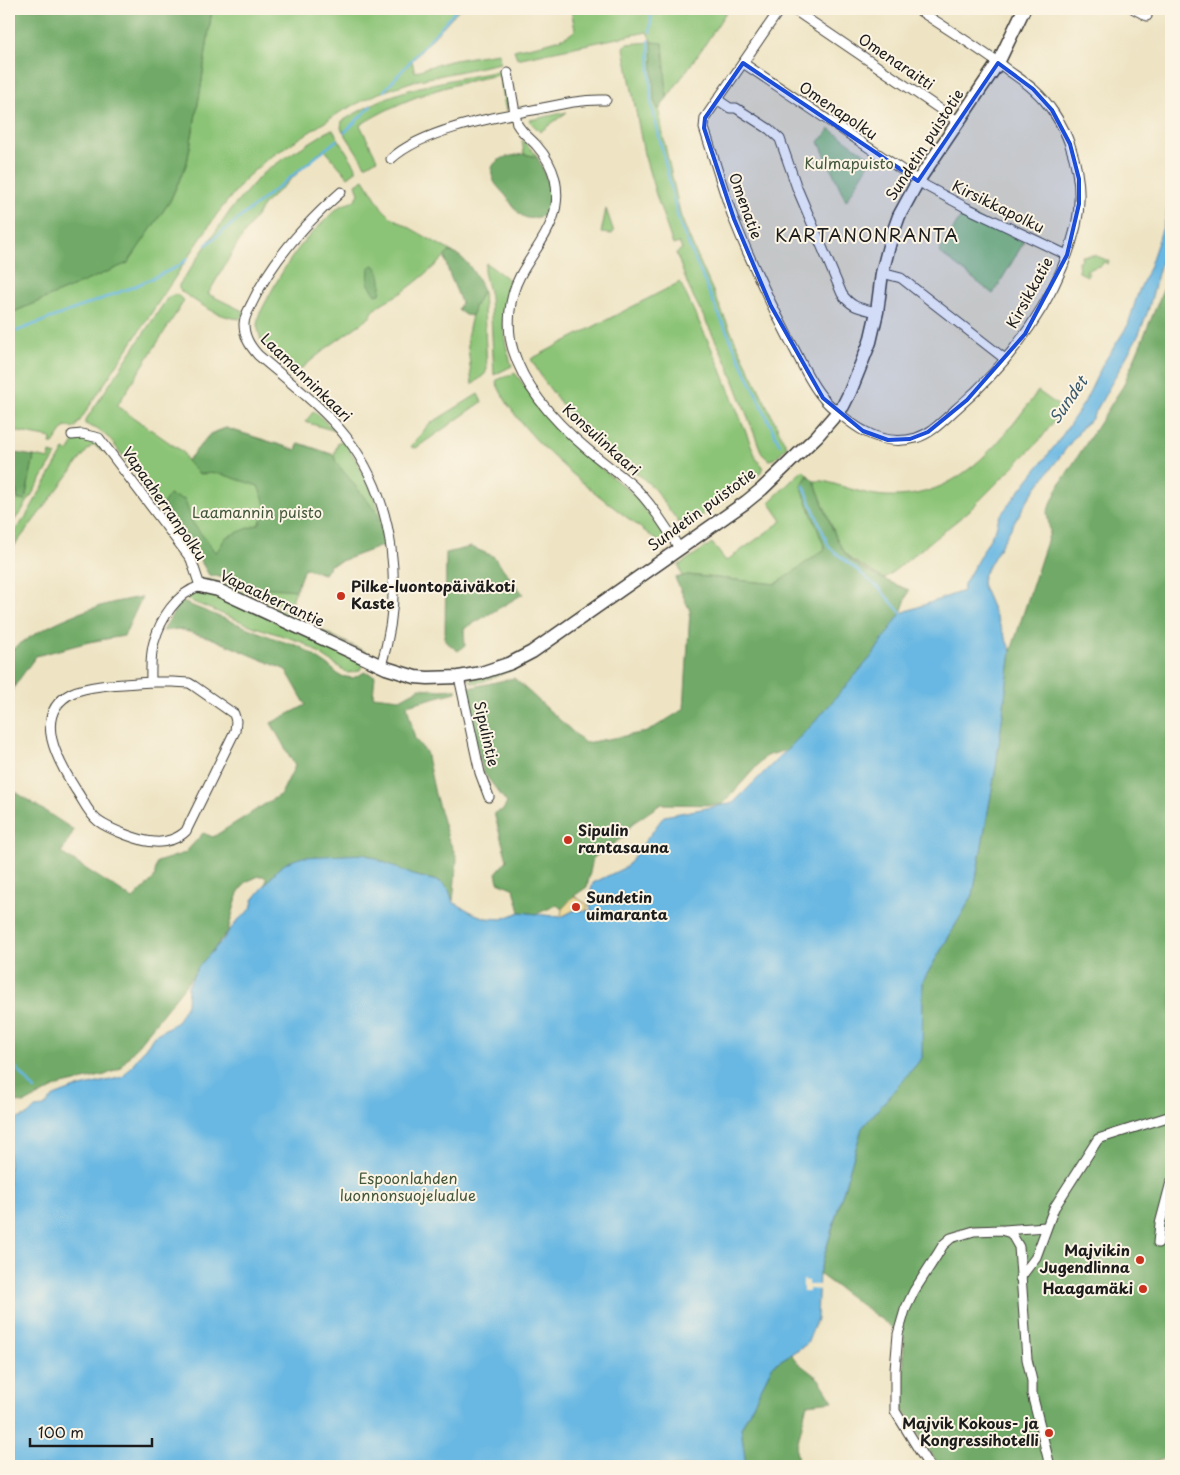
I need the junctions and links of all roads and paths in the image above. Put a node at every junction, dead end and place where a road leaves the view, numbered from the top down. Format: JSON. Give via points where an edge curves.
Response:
{"nodes":[{"id":1,"x":780,"y":9,"type":"edge"},
{"id":2,"x":793,"y":9,"type":"edge"},
{"id":3,"x":917,"y":9,"type":"edge"},
{"id":4,"x":1024,"y":9,"type":"edge"},
{"id":5,"x":1134,"y":9,"type":"edge"},
{"id":6,"x":1147,"y":16,"type":"dead end"},
{"id":7,"x":998,"y":63,"type":"junction"},
{"id":8,"x":743,"y":64,"type":"junction"},
{"id":9,"x":508,"y":72,"type":"dead end"},
{"id":10,"x":606,"y":100,"type":"dead end"},
{"id":11,"x":718,"y":100,"type":"junction"},
{"id":12,"x":515,"y":113,"type":"junction"},
{"id":13,"x":959,"y":122,"type":"junction"},
{"id":14,"x":392,"y":159,"type":"dead end"},
{"id":15,"x":918,"y":181,"type":"junction"},
{"id":16,"x":341,"y":192,"type":"dead end"},
{"id":17,"x":1067,"y":255,"type":"junction"},
{"id":18,"x":882,"y":272,"type":"junction"},
{"id":19,"x":876,"y":312,"type":"junction"},
{"id":20,"x":1006,"y":359,"type":"junction"},
{"id":21,"x":839,"y":412,"type":"junction"},
{"id":22,"x":72,"y":435,"type":"dead end"},
{"id":23,"x":678,"y":548,"type":"junction"},
{"id":24,"x":200,"y":586,"type":"junction"},
{"id":25,"x":381,"y":666,"type":"junction"},
{"id":26,"x":459,"y":677,"type":"junction"},
{"id":27,"x":151,"y":682,"type":"junction"},
{"id":28,"x":489,"y":797,"type":"dead end"},
{"id":29,"x":1171,"y":1116,"type":"edge"},
{"id":30,"x":1171,"y":1182,"type":"edge"},
{"id":31,"x":1046,"y":1227,"type":"junction"},
{"id":32,"x":1001,"y":1230,"type":"junction"},
{"id":33,"x":1158,"y":1243,"type":"dead end"},
{"id":34,"x":1020,"y":1278,"type":"junction"},
{"id":35,"x":929,"y":1466,"type":"edge"},
{"id":36,"x":1050,"y":1466,"type":"edge"}],
"edges":[{"from":1,"to":8,"type":"street","name":"Omenatie"},
{"from":2,"to":13,"type":"street","name":"Omenaraitti"},
{"from":3,"to":7,"type":"street"},
{"from":4,"to":7,"type":"street","name":"Sundetin puistotie"},
{"from":5,"to":6,"type":"street"},
{"from":7,"to":13,"type":"street","name":"Sundetin puistotie"},
{"from":7,"to":17,"type":"street","name":"Kirsikkatie","via":[[1033,89],[1052,110],[1070,144],[1079,178],[1080,204]]},
{"from":8,"to":11,"type":"street","name":"Omenatie"},
{"from":8,"to":15,"type":"street","name":"Omenapolku"},
{"from":9,"to":12,"type":"street","name":"Konsulinkaari"},
{"from":10,"to":12,"type":"street","via":[[588,100]]},
{"from":11,"to":19,"type":"street","via":[[736,108],[780,138],[797,188],[842,294],[848,304]]},
{"from":11,"to":21,"type":"street","name":"Omenatie","via":[[705,118],[704,128],[734,219],[772,306],[810,378],[823,398]]},
{"from":12,"to":14,"type":"street","via":[[442,132],[408,147]]},
{"from":12,"to":23,"type":"street","name":"Konsulinkaari","via":[[521,131],[548,161],[556,192],[550,229],[520,277],[513,300],[510,331],[518,367],[558,421],[632,485]]},
{"from":13,"to":15,"type":"street","name":"Sundetin puistotie"},
{"from":15,"to":17,"type":"street","name":"Kirsikkapolku"},
{"from":15,"to":18,"type":"street","name":"Sundetin puistotie","via":[[896,223]]},
{"from":16,"to":25,"type":"street","name":"Laamanninkaari","via":[[316,214],[261,283],[244,322],[245,334],[250,347],[347,438],[379,497],[392,550],[394,576],[391,618]]},
{"from":17,"to":20,"type":"street","name":"Kirsikkatie","via":[[1040,310]]},
{"from":18,"to":19,"type":"street","name":"Sundetin puistotie"},
{"from":18,"to":20,"type":"street","via":[[901,278]]},
{"from":19,"to":21,"type":"street","name":"Sundetin puistotie","via":[[870,342]]},
{"from":20,"to":21,"type":"street","name":"Kirsikkatie","via":[[967,400],[918,437],[897,440],[878,437],[863,431]]},
{"from":21,"to":23,"type":"street","name":"Sundetin puistotie","via":[[762,489]]},
{"from":22,"to":24,"type":"street","name":"Vapaaherranpolku","via":[[99,438],[108,448],[191,559]]},
{"from":23,"to":26,"type":"street","name":"Sundetin puistotie","via":[[532,652],[496,669]]},
{"from":24,"to":25,"type":"street","name":"Vapaaherrantie","via":[[218,590]]},
{"from":24,"to":27,"type":"street","name":"Vapaaherrantie","via":[[178,598],[162,624],[154,643]]},
{"from":25,"to":26,"type":"street","name":"Sundetin puistotie","via":[[418,677]]},
{"from":26,"to":28,"type":"street","name":"Sipulintie","via":[[480,773]]},
{"from":27,"to":27,"type":"street","via":[[84,688],[71,694],[54,711],[51,735],[60,764],[91,813],[111,829],[155,842],[175,838],[186,831],[235,731],[236,721],[234,714],[189,683]]},
{"from":29,"to":31,"type":"street","via":[[1098,1139],[1054,1208]]},
{"from":30,"to":33,"type":"street"},
{"from":31,"to":32,"type":"street"},
{"from":31,"to":34,"type":"street","via":[[1036,1257]]},
{"from":32,"to":34,"type":"street","via":[[1011,1233],[1019,1247]]},
{"from":32,"to":35,"type":"street","via":[[974,1231],[951,1238],[932,1262],[905,1310],[898,1334],[895,1410]]},
{"from":34,"to":36,"type":"street","via":[[1032,1394]]}]}
